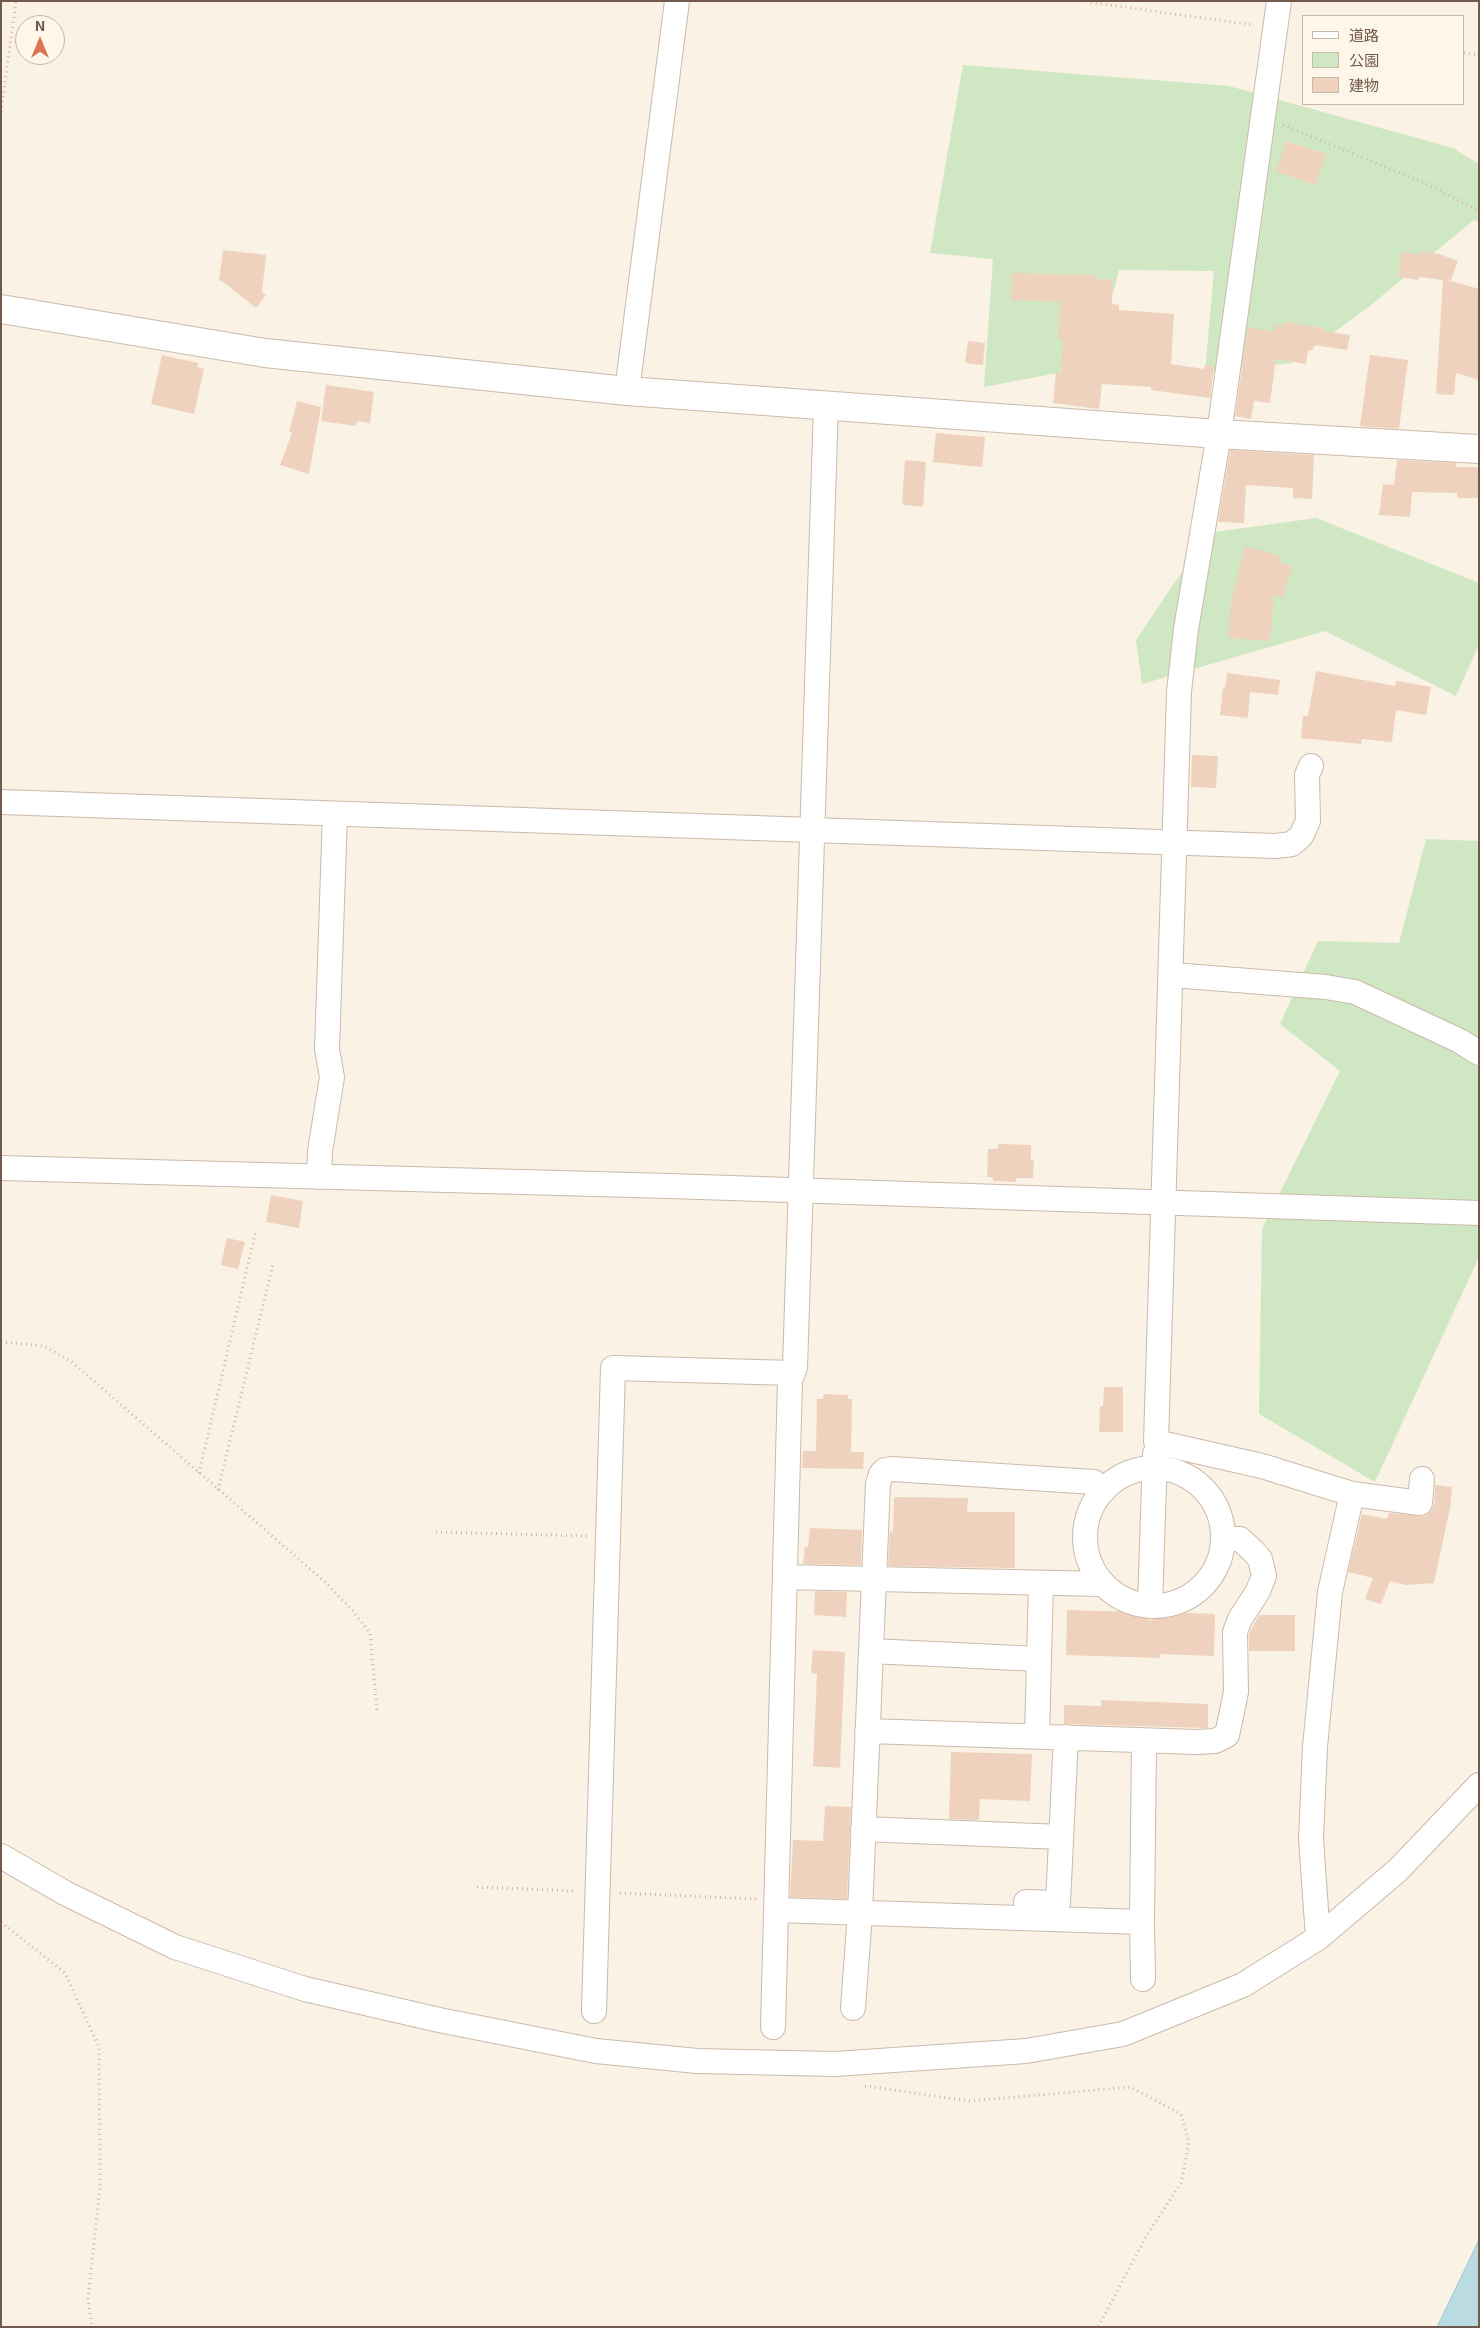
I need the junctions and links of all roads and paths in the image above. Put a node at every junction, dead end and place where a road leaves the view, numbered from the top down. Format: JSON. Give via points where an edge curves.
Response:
{"nodes":[{"id":1,"x":16,"y":1,"type":"edge"},
{"id":2,"x":678,"y":1,"type":"edge"},
{"id":3,"x":1081,"y":1,"type":"edge"},
{"id":4,"x":1279,"y":1,"type":"edge"},
{"id":5,"x":1275,"y":27,"type":"junction"},
{"id":6,"x":1465,"y":53,"type":"edge"},
{"id":7,"x":1479,"y":55,"type":"edge"},
{"id":8,"x":1,"y":112,"type":"edge"},
{"id":9,"x":1263,"y":117,"type":"junction"},
{"id":10,"x":1479,"y":211,"type":"edge"},
{"id":11,"x":1,"y":309,"type":"edge"},
{"id":12,"x":627,"y":391,"type":"junction"},
{"id":13,"x":826,"y":405,"type":"junction"},
{"id":14,"x":1219,"y":434,"type":"junction"},
{"id":15,"x":1479,"y":449,"type":"edge"},
{"id":16,"x":1311,"y":766,"type":"dead end"},
{"id":17,"x":1,"y":802,"type":"edge"},
{"id":18,"x":335,"y":814,"type":"junction"},
{"id":19,"x":813,"y":831,"type":"junction"},
{"id":20,"x":1176,"y":843,"type":"junction"},
{"id":21,"x":1172,"y":975,"type":"junction"},
{"id":22,"x":1479,"y":1053,"type":"edge"},
{"id":23,"x":1,"y":1168,"type":"edge"},
{"id":24,"x":319,"y":1177,"type":"junction"},
{"id":25,"x":800,"y":1191,"type":"junction"},
{"id":26,"x":1164,"y":1204,"type":"junction"},
{"id":27,"x":1479,"y":1214,"type":"edge"},
{"id":28,"x":256,"y":1230,"type":"dead end"},
{"id":29,"x":273,"y":1264,"type":"dead end"},
{"id":30,"x":1,"y":1342,"type":"edge"},
{"id":31,"x":793,"y":1373,"type":"junction"},
{"id":32,"x":1156,"y":1442,"type":"junction"},
{"id":33,"x":1154,"y":1468,"type":"junction"},
{"id":34,"x":199,"y":1473,"type":"junction"},
{"id":35,"x":1422,"y":1479,"type":"dead end"},
{"id":36,"x":218,"y":1490,"type":"junction"},
{"id":37,"x":1104,"y":1490,"type":"junction"},
{"id":38,"x":1352,"y":1494,"type":"junction"},
{"id":39,"x":436,"y":1532,"type":"dead end"},
{"id":40,"x":608,"y":1537,"type":"junction"},
{"id":41,"x":1223,"y":1539,"type":"junction"},
{"id":42,"x":785,"y":1577,"type":"junction"},
{"id":43,"x":874,"y":1580,"type":"junction"},
{"id":44,"x":1041,"y":1583,"type":"junction"},
{"id":45,"x":1102,"y":1584,"type":"junction"},
{"id":46,"x":1150,"y":1606,"type":"junction"},
{"id":47,"x":870,"y":1651,"type":"junction"},
{"id":48,"x":1039,"y":1659,"type":"junction"},
{"id":49,"x":377,"y":1710,"type":"dead end"},
{"id":50,"x":868,"y":1731,"type":"junction"},
{"id":51,"x":1037,"y":1736,"type":"junction"},
{"id":52,"x":1066,"y":1737,"type":"junction"},
{"id":53,"x":1144,"y":1741,"type":"junction"},
{"id":54,"x":1479,"y":1785,"type":"edge"},
{"id":55,"x":863,"y":1829,"type":"junction"},
{"id":56,"x":1061,"y":1837,"type":"junction"},
{"id":57,"x":1,"y":1856,"type":"edge"},
{"id":58,"x":477,"y":1887,"type":"dead end"},
{"id":59,"x":597,"y":1892,"type":"junction"},
{"id":60,"x":776,"y":1905,"type":"junction"},
{"id":61,"x":860,"y":1905,"type":"junction"},
{"id":62,"x":1,"y":1922,"type":"edge"},
{"id":63,"x":1142,"y":1922,"type":"junction"},
{"id":64,"x":1318,"y":1938,"type":"junction"},
{"id":65,"x":1143,"y":1979,"type":"dead end"},
{"id":66,"x":853,"y":2008,"type":"dead end"},
{"id":67,"x":594,"y":2011,"type":"dead end"},
{"id":68,"x":773,"y":2027,"type":"dead end"},
{"id":69,"x":835,"y":2064,"type":"junction"},
{"id":70,"x":92,"y":2327,"type":"edge"},
{"id":71,"x":1098,"y":2327,"type":"edge"}],
"edges":[{"from":1,"to":8,"type":"path"},
{"from":2,"to":12,"type":"street"},
{"from":3,"to":5,"type":"path"},
{"from":4,"to":5,"type":"street"},
{"from":5,"to":9,"type":"street"},
{"from":6,"to":7,"type":"path"},
{"from":9,"to":10,"type":"path","via":[[1427,184]]},
{"from":9,"to":14,"type":"street"},
{"from":11,"to":12,"type":"street","via":[[265,352]]},
{"from":12,"to":13,"type":"street"},
{"from":13,"to":14,"type":"street"},
{"from":13,"to":19,"type":"street"},
{"from":14,"to":15,"type":"street"},
{"from":14,"to":20,"type":"street","via":[[1180,683]]},
{"from":16,"to":20,"type":"street","via":[[1307,775],[1308,821],[1301,836],[1292,844]]},
{"from":17,"to":18,"type":"street"},
{"from":18,"to":19,"type":"street"},
{"from":18,"to":24,"type":"street","via":[[326,1049],[332,1077]]},
{"from":19,"to":20,"type":"street"},
{"from":19,"to":25,"type":"street"},
{"from":20,"to":21,"type":"street"},
{"from":21,"to":22,"type":"street","via":[[1356,992]]},
{"from":21,"to":26,"type":"street"},
{"from":23,"to":24,"type":"street"},
{"from":24,"to":25,"type":"street"},
{"from":25,"to":26,"type":"street"},
{"from":25,"to":31,"type":"street"},
{"from":26,"to":27,"type":"street"},
{"from":26,"to":32,"type":"street"},
{"from":28,"to":34,"type":"path"},
{"from":29,"to":36,"type":"path"},
{"from":30,"to":34,"type":"path","via":[[44,1346],[72,1362]]},
{"from":31,"to":40,"type":"street","via":[[613,1368]]},
{"from":31,"to":42,"type":"street","via":[[790,1380]]},
{"from":32,"to":33,"type":"street"},
{"from":32,"to":38,"type":"street","via":[[1262,1466]]},
{"from":33,"to":37,"type":"street","via":[[1118,1478]]},
{"from":33,"to":41,"type":"street","via":[[1181,1474],[1204,1489],[1218,1513]]},
{"from":33,"to":46,"type":"street"},
{"from":34,"to":36,"type":"path"},
{"from":35,"to":38,"type":"street","via":[[1420,1503]]},
{"from":36,"to":49,"type":"path","via":[[325,1582],[370,1633]]},
{"from":37,"to":43,"type":"street","via":[[1094,1482],[885,1470],[878,1484]]},
{"from":37,"to":45,"type":"street","via":[[1085,1526],[1085,1547]]},
{"from":38,"to":64,"type":"street","via":[[1330,1592],[1315,1747],[1311,1840]]},
{"from":39,"to":40,"type":"path"},
{"from":40,"to":59,"type":"street"},
{"from":41,"to":46,"type":"street","via":[[1219,1561],[1208,1580],[1192,1595],[1172,1604]]},
{"from":41,"to":53,"type":"street","via":[[1240,1539],[1260,1559],[1264,1576],[1235,1632],[1236,1692],[1227,1735],[1215,1741]]},
{"from":42,"to":43,"type":"street"},
{"from":42,"to":60,"type":"street"},
{"from":43,"to":44,"type":"street"},
{"from":43,"to":47,"type":"street"},
{"from":44,"to":45,"type":"street"},
{"from":44,"to":48,"type":"street"},
{"from":45,"to":46,"type":"street","via":[[1132,1603]]},
{"from":47,"to":48,"type":"street"},
{"from":47,"to":50,"type":"street"},
{"from":48,"to":51,"type":"street"},
{"from":50,"to":51,"type":"street"},
{"from":50,"to":55,"type":"street"},
{"from":51,"to":52,"type":"street"},
{"from":52,"to":53,"type":"street"},
{"from":52,"to":56,"type":"street"},
{"from":53,"to":63,"type":"street"},
{"from":54,"to":64,"type":"street","via":[[1398,1870]]},
{"from":55,"to":56,"type":"street"},
{"from":55,"to":61,"type":"street"},
{"from":56,"to":61,"type":"street","via":[[1058,1904]]},
{"from":57,"to":69,"type":"street","via":[[65,1893],[175,1947],[305,1989],[596,2051],[697,2061]]},
{"from":58,"to":59,"type":"path"},
{"from":59,"to":60,"type":"path"},
{"from":59,"to":67,"type":"street"},
{"from":60,"to":61,"type":"street"},
{"from":60,"to":68,"type":"street"},
{"from":61,"to":63,"type":"street"},
{"from":61,"to":66,"type":"street"},
{"from":62,"to":70,"type":"path","via":[[65,1973],[99,2047],[100,2187],[88,2298]]},
{"from":63,"to":65,"type":"street"},
{"from":64,"to":69,"type":"street","via":[[1243,1985],[1123,2034],[1026,2051]]},
{"from":69,"to":71,"type":"path","via":[[864,2086],[969,2101],[1130,2087],[1181,2114],[1189,2142],[1181,2183],[1147,2234]]}]}
